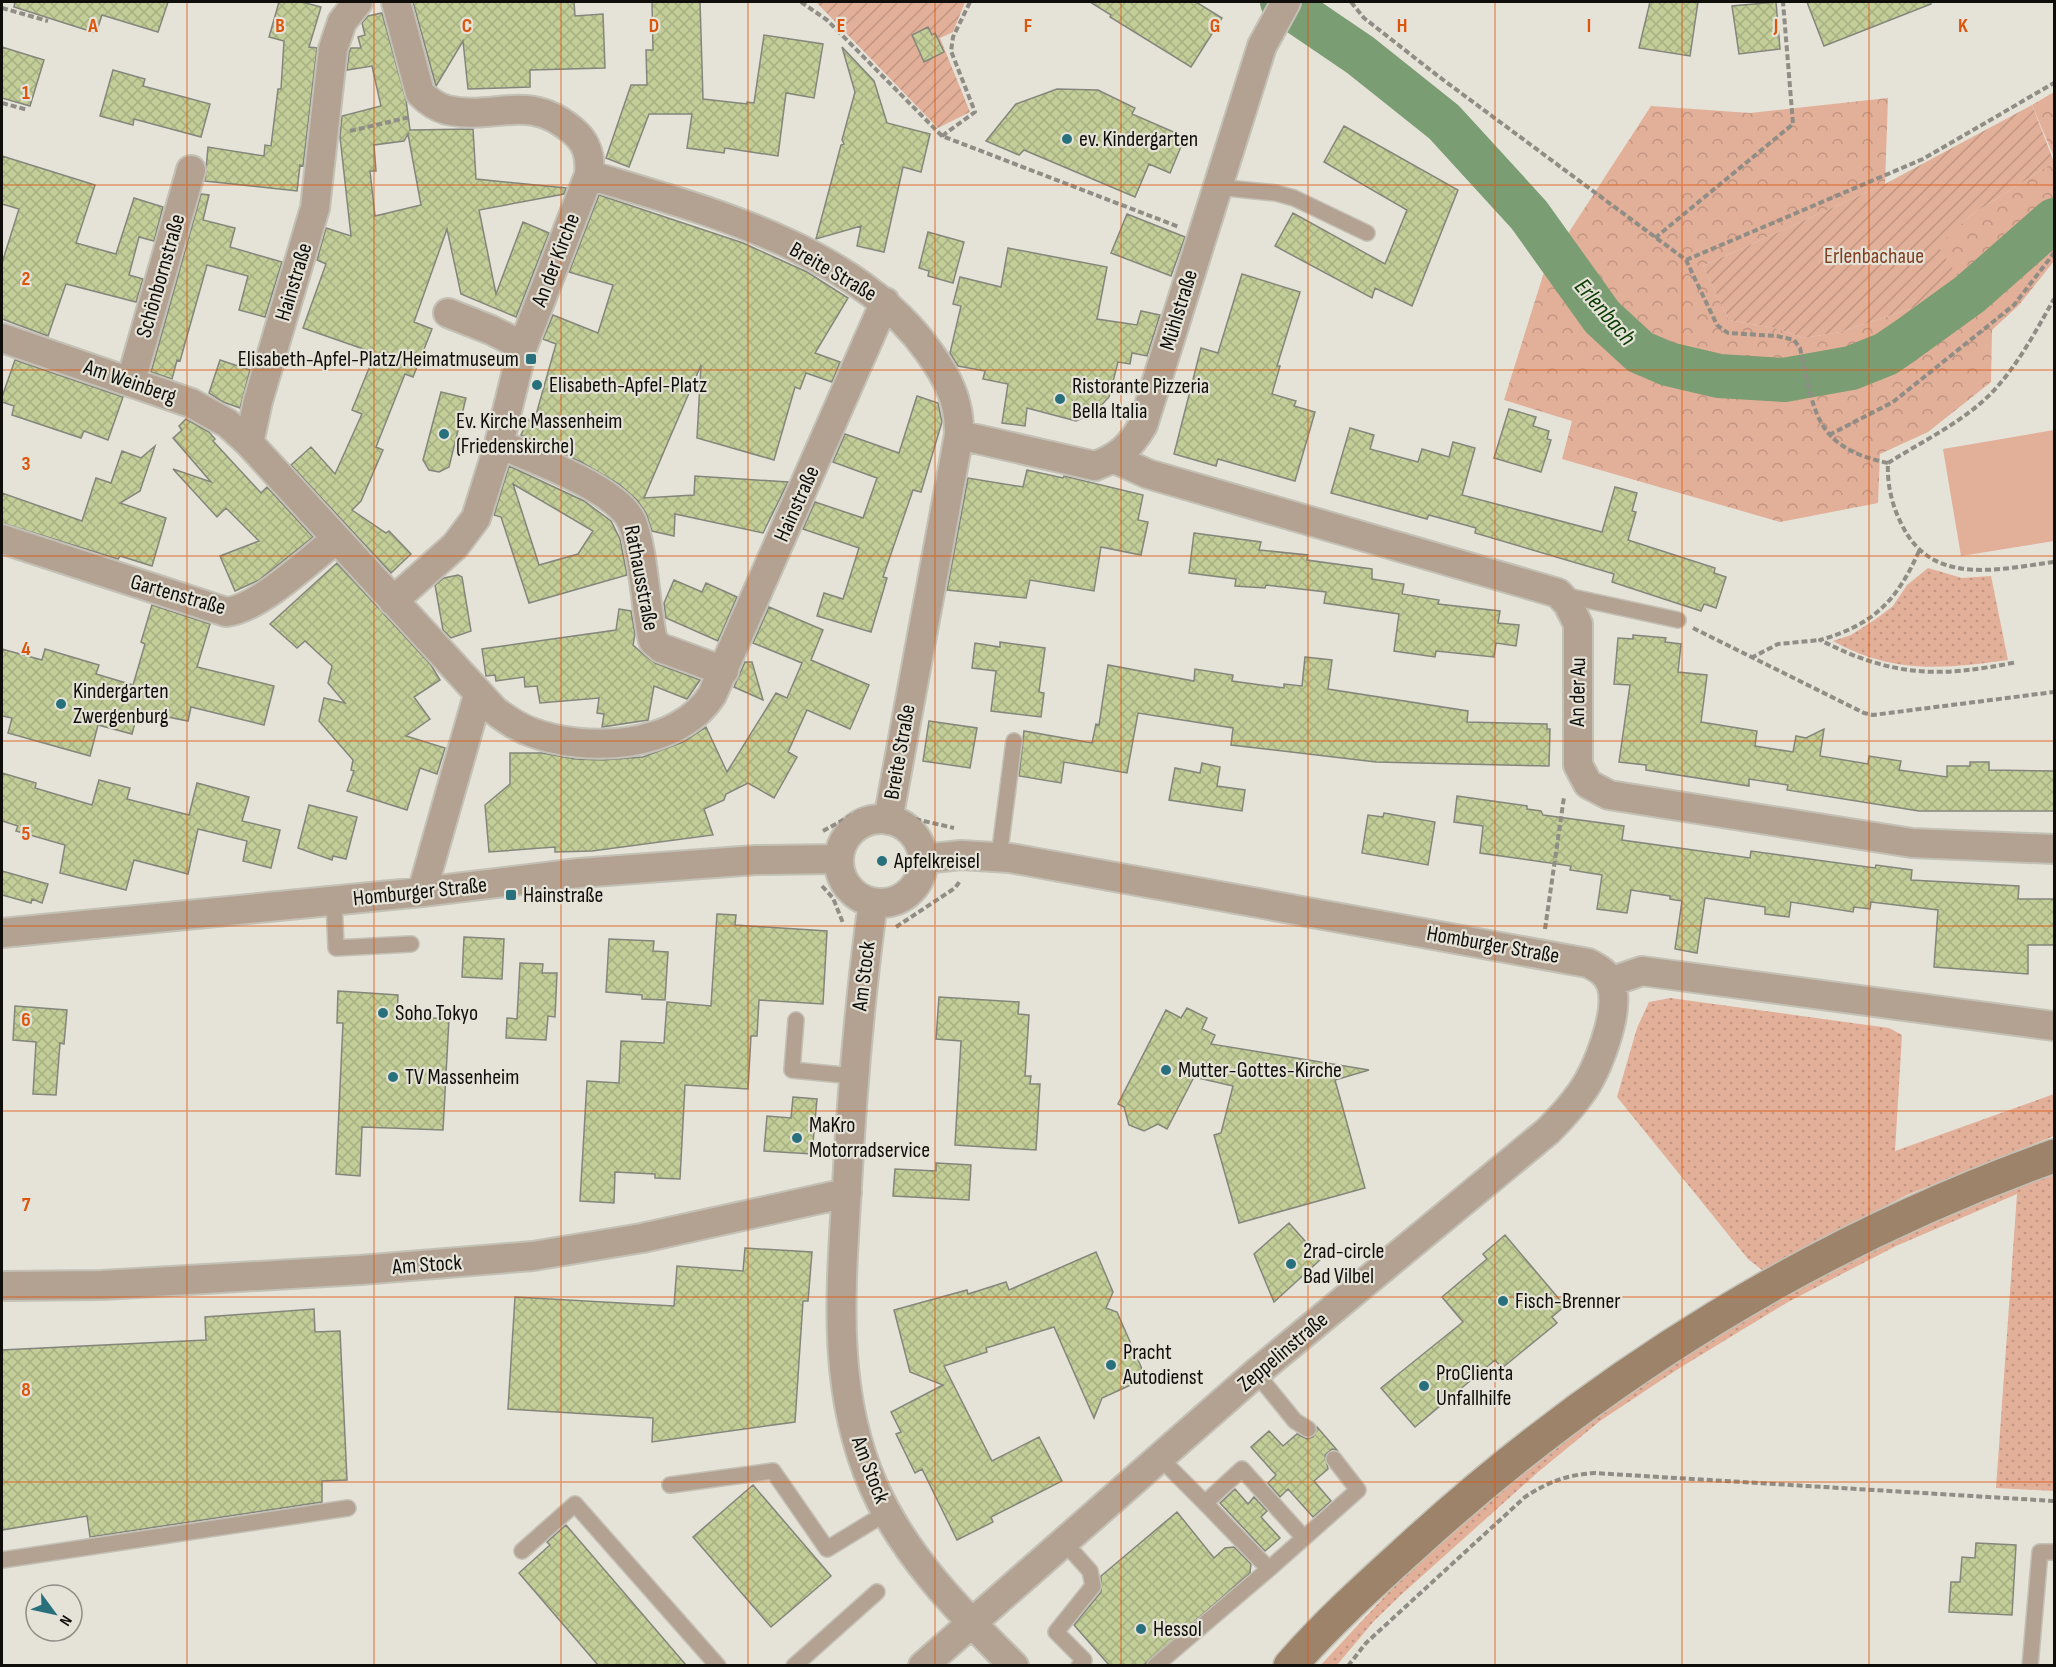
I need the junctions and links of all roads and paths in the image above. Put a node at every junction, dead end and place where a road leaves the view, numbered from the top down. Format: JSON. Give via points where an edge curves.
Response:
{"nodes":[{"id":1,"x":358,"y":2,"type":"edge"},
{"id":2,"x":396,"y":2,"type":"edge"},
{"id":3,"x":801,"y":2,"type":"edge"},
{"id":4,"x":970,"y":2,"type":"edge"},
{"id":5,"x":1351,"y":2,"type":"edge"},
{"id":6,"x":1783,"y":2,"type":"edge"},
{"id":7,"x":2,"y":8,"type":"edge"},
{"id":8,"x":1279,"y":13,"type":"edge"},
{"id":9,"x":48,"y":21,"type":"dead end"},
{"id":10,"x":2055,"y":83,"type":"edge"},
{"id":11,"x":2,"y":103,"type":"edge"},
{"id":12,"x":435,"y":106,"type":"junction"},
{"id":13,"x":28,"y":110,"type":"dead end"},
{"id":14,"x":942,"y":136,"type":"junction"},
{"id":15,"x":323,"y":137,"type":"junction"},
{"id":16,"x":191,"y":170,"type":"dead end"},
{"id":17,"x":589,"y":175,"type":"junction"},
{"id":18,"x":1217,"y":187,"type":"junction"},
{"id":19,"x":1367,"y":233,"type":"dead end"},
{"id":20,"x":1202,"y":236,"type":"junction"},
{"id":21,"x":1655,"y":238,"type":"junction"},
{"id":22,"x":2055,"y":253,"type":"edge"},
{"id":23,"x":1686,"y":260,"type":"junction"},
{"id":24,"x":2055,"y":299,"type":"edge"},
{"id":25,"x":885,"y":303,"type":"junction"},
{"id":26,"x":448,"y":313,"type":"dead end"},
{"id":27,"x":2,"y":338,"type":"edge"},
{"id":28,"x":523,"y":346,"type":"junction"},
{"id":29,"x":131,"y":381,"type":"junction"},
{"id":30,"x":959,"y":435,"type":"junction"},
{"id":31,"x":1829,"y":435,"type":"junction"},
{"id":32,"x":249,"y":443,"type":"junction"},
{"id":33,"x":499,"y":444,"type":"junction"},
{"id":34,"x":1115,"y":459,"type":"junction"},
{"id":35,"x":1888,"y":463,"type":"junction"},
{"id":36,"x":336,"y":538,"type":"junction"},
{"id":37,"x":2,"y":539,"type":"edge"},
{"id":38,"x":1919,"y":551,"type":"junction"},
{"id":39,"x":2055,"y":562,"type":"edge"},
{"id":40,"x":1558,"y":593,"type":"junction"},
{"id":41,"x":393,"y":601,"type":"junction"},
{"id":42,"x":1677,"y":620,"type":"joint"},
{"id":43,"x":1820,"y":640,"type":"junction"},
{"id":44,"x":1750,"y":658,"type":"junction"},
{"id":45,"x":2017,"y":662,"type":"dead end"},
{"id":46,"x":724,"y":671,"type":"junction"},
{"id":47,"x":2055,"y":692,"type":"edge"},
{"id":48,"x":478,"y":696,"type":"junction"},
{"id":49,"x":1014,"y":741,"type":"dead end"},
{"id":50,"x":1588,"y":784,"type":"junction"},
{"id":51,"x":888,"y":820,"type":"junction"},
{"id":52,"x":2055,"y":849,"type":"edge"},
{"id":53,"x":999,"y":857,"type":"junction"},
{"id":54,"x":839,"y":859,"type":"junction"},
{"id":55,"x":923,"y":859,"type":"junction"},
{"id":56,"x":422,"y":892,"type":"junction"},
{"id":57,"x":334,"y":900,"type":"junction"},
{"id":58,"x":873,"y":902,"type":"junction"},
{"id":59,"x":2,"y":933,"type":"edge"},
{"id":60,"x":411,"y":944,"type":"dead end"},
{"id":61,"x":1541,"y":954,"type":"junction"},
{"id":62,"x":1610,"y":982,"type":"junction"},
{"id":63,"x":796,"y":1020,"type":"dead end"},
{"id":64,"x":2055,"y":1026,"type":"edge"},
{"id":65,"x":853,"y":1076,"type":"junction"},
{"id":66,"x":2055,"y":1156,"type":"edge"},
{"id":67,"x":847,"y":1193,"type":"junction"},
{"id":68,"x":2,"y":1286,"type":"edge"},
{"id":69,"x":1256,"y":1374,"type":"junction"},
{"id":70,"x":1301,"y":1425,"type":"dead end"},
{"id":71,"x":1161,"y":1459,"type":"junction"},
{"id":72,"x":1338,"y":1464,"type":"dead end"},
{"id":73,"x":670,"y":1485,"type":"dead end"},
{"id":74,"x":2055,"y":1501,"type":"edge"},
{"id":75,"x":1205,"y":1503,"type":"junction"},
{"id":76,"x":348,"y":1508,"type":"dead end"},
{"id":77,"x":886,"y":1513,"type":"junction"},
{"id":78,"x":1304,"y":1538,"type":"junction"},
{"id":79,"x":1064,"y":1542,"type":"junction"},
{"id":80,"x":522,"y":1551,"type":"dead end"},
{"id":81,"x":2055,"y":1552,"type":"edge"},
{"id":82,"x":2,"y":1560,"type":"edge"},
{"id":83,"x":1269,"y":1569,"type":"junction"},
{"id":84,"x":877,"y":1592,"type":"dead end"},
{"id":85,"x":972,"y":1624,"type":"junction"},
{"id":86,"x":1085,"y":1664,"type":"edge"},
{"id":87,"x":718,"y":1665,"type":"edge"},
{"id":88,"x":794,"y":1665,"type":"edge"},
{"id":89,"x":923,"y":1665,"type":"edge"},
{"id":90,"x":1014,"y":1665,"type":"edge"},
{"id":91,"x":1155,"y":1665,"type":"edge"},
{"id":92,"x":1290,"y":1665,"type":"edge"},
{"id":93,"x":1348,"y":1665,"type":"edge"},
{"id":94,"x":2031,"y":1665,"type":"edge"}],
"edges":[{"from":1,"to":15,"type":"street","name":"Hainstraße","via":[[342,22],[333,49]]},
{"from":2,"to":12,"type":"street","via":[[420,93]]},
{"from":3,"to":14,"type":"path","via":[[827,20]]},
{"from":4,"to":14,"type":"path","via":[[952,37],[951,51],[975,112]]},
{"from":5,"to":21,"type":"path","via":[[1364,18],[1438,76]]},
{"from":6,"to":21,"type":"path","via":[[1793,124]]},
{"from":7,"to":9,"type":"path"},
{"from":8,"to":18,"type":"street","name":"Mühlstraße","via":[[1258,55]]},
{"from":10,"to":23,"type":"path","via":[[1923,159]]},
{"from":11,"to":13,"type":"path"},
{"from":12,"to":15,"type":"path","via":[[418,115]]},
{"from":12,"to":17,"type":"street","via":[[459,112],[529,109],[551,116],[585,143]]},
{"from":14,"to":20,"type":"path"},
{"from":15,"to":32,"type":"street","name":"Hainstraße","via":[[315,208]]},
{"from":16,"to":29,"type":"street","name":"Schönbornstraße"},
{"from":17,"to":25,"type":"street","name":"Breite Straße","via":[[676,201],[763,234],[829,265]]},
{"from":17,"to":28,"type":"street","name":"An der Kirche"},
{"from":18,"to":19,"type":"lane","via":[[1294,198]]},
{"from":18,"to":20,"type":"street","name":"Mühlstraße"},
{"from":20,"to":34,"type":"street","name":"Mühlstraße","via":[[1143,425],[1129,448]]},
{"from":21,"to":23,"type":"path"},
{"from":22,"to":31,"type":"path","via":[[2014,305],[1893,402]]},
{"from":23,"to":31,"type":"path","via":[[1717,325],[1728,333],[1794,340],[1800,348],[1819,423]]},
{"from":24,"to":35,"type":"path","via":[[1997,388],[1974,409]]},
{"from":25,"to":30,"type":"street","name":"Breite Straße","via":[[921,340],[943,370],[958,405]]},
{"from":25,"to":46,"type":"street","name":"Hainstraße"},
{"from":26,"to":28,"type":"street"},
{"from":27,"to":29,"type":"street","name":"Am Weinberg"},
{"from":28,"to":33,"type":"street","name":"An der Kirche"},
{"from":29,"to":32,"type":"street","name":"Am Weinberg","via":[[210,412]]},
{"from":30,"to":34,"type":"street","via":[[1095,466]]},
{"from":30,"to":51,"type":"street","name":"Breite Straße"},
{"from":31,"to":35,"type":"path","via":[[1857,454]]},
{"from":32,"to":36,"type":"street","name":"Hainstraße"},
{"from":33,"to":41,"type":"street","name":"An der Kirche","via":[[482,503],[467,533]]},
{"from":33,"to":46,"type":"street","name":"Rathausstraße","via":[[595,488],[625,511],[635,533],[653,641],[661,648]]},
{"from":34,"to":40,"type":"street","via":[[1148,474]]},
{"from":35,"to":38,"type":"path","via":[[1893,504],[1904,531]]},
{"from":36,"to":37,"type":"street","name":"Gartenstraße","via":[[278,585],[243,608],[226,612]]},
{"from":36,"to":41,"type":"street","name":"Hainstraße"},
{"from":38,"to":39,"type":"path","via":[[1952,567],[1980,571]]},
{"from":38,"to":43,"type":"path","via":[[1885,607],[1851,630]]},
{"from":40,"to":42,"type":"lane"},
{"from":40,"to":50,"type":"street","name":"An der Au","via":[[1578,624],[1578,759]]},
{"from":41,"to":48,"type":"street","name":"Hainstraße"},
{"from":42,"to":44,"type":"path"},
{"from":43,"to":44,"type":"path","via":[[1778,644]]},
{"from":43,"to":45,"type":"path","via":[[1852,656],[1895,669],[1955,673]]},
{"from":44,"to":47,"type":"path","via":[[1873,715]]},
{"from":46,"to":48,"type":"street","name":"Hainstraße","via":[[701,712],[659,735],[633,742],[580,741],[533,733]]},
{"from":48,"to":56,"type":"street"},
{"from":49,"to":53,"type":"lane"},
{"from":50,"to":52,"type":"street","via":[[1622,799],[1912,843]]},
{"from":50,"to":61,"type":"path","via":[[1565,795]]},
{"from":51,"to":54,"type":"street","via":[[867,822],[854,830],[843,844]]},
{"from":51,"to":55,"type":"street","via":[[910,831],[919,843]]},
{"from":53,"to":55,"type":"street","name":"Homburger Straße"},
{"from":53,"to":61,"type":"street","name":"Homburger Straße"},
{"from":54,"to":56,"type":"street","name":"Homburger Straße","via":[[756,860],[579,873]]},
{"from":54,"to":58,"type":"street","via":[[848,887]]},
{"from":55,"to":58,"type":"street","via":[[922,872],[911,891],[895,901]]},
{"from":56,"to":57,"type":"street","name":"Homburger Straße"},
{"from":57,"to":59,"type":"street","name":"Homburger Straße"},
{"from":57,"to":60,"type":"lane","via":[[336,948]]},
{"from":58,"to":65,"type":"street","name":"Am Stock"},
{"from":61,"to":62,"type":"street","name":"Homburger Straße","via":[[1588,963],[1604,972]]},
{"from":62,"to":64,"type":"street","via":[[1642,971]]},
{"from":62,"to":69,"type":"street","name":"Zeppelinstraße","via":[[1612,1006],[1605,1041],[1595,1070],[1567,1111],[1548,1131]]},
{"from":63,"to":65,"type":"lane","via":[[792,1070]]},
{"from":65,"to":67,"type":"street","name":"Am Stock"},
{"from":66,"to":92,"type":"main road","via":[[1996,1177],[1862,1236],[1806,1264],[1675,1342],[1505,1464],[1356,1598]]},
{"from":67,"to":68,"type":"street","name":"Am Stock","via":[[642,1238],[460,1272]]},
{"from":67,"to":77,"type":"street","name":"Am Stock","via":[[840,1297],[842,1367],[855,1434]]},
{"from":69,"to":70,"type":"lane"},
{"from":69,"to":71,"type":"street","name":"Zeppelinstraße"},
{"from":71,"to":75,"type":"lane"},
{"from":71,"to":79,"type":"street","name":"Zeppelinstraße"},
{"from":72,"to":78,"type":"lane","via":[[1358,1490]]},
{"from":73,"to":77,"type":"lane","via":[[773,1471],[828,1549]]},
{"from":74,"to":93,"type":"path","via":[[1594,1473],[1570,1475],[1549,1481],[1525,1497],[1366,1643]]},
{"from":75,"to":78,"type":"lane","via":[[1242,1469]]},
{"from":75,"to":83,"type":"lane"},
{"from":76,"to":82,"type":"lane"},
{"from":77,"to":85,"type":"street","name":"Am Stock","via":[[924,1569]]},
{"from":78,"to":83,"type":"lane"},
{"from":79,"to":85,"type":"street","name":"Zeppelinstraße"},
{"from":79,"to":86,"type":"lane","via":[[1090,1571],[1093,1586],[1056,1632]]},
{"from":80,"to":87,"type":"lane","via":[[575,1504]]},
{"from":81,"to":94,"type":"lane","via":[[2040,1552]]},
{"from":83,"to":91,"type":"lane"},
{"from":84,"to":88,"type":"lane"},
{"from":85,"to":89,"type":"street","name":"Zeppelinstraße"},
{"from":85,"to":90,"type":"street","name":"Am Stock"}]}
